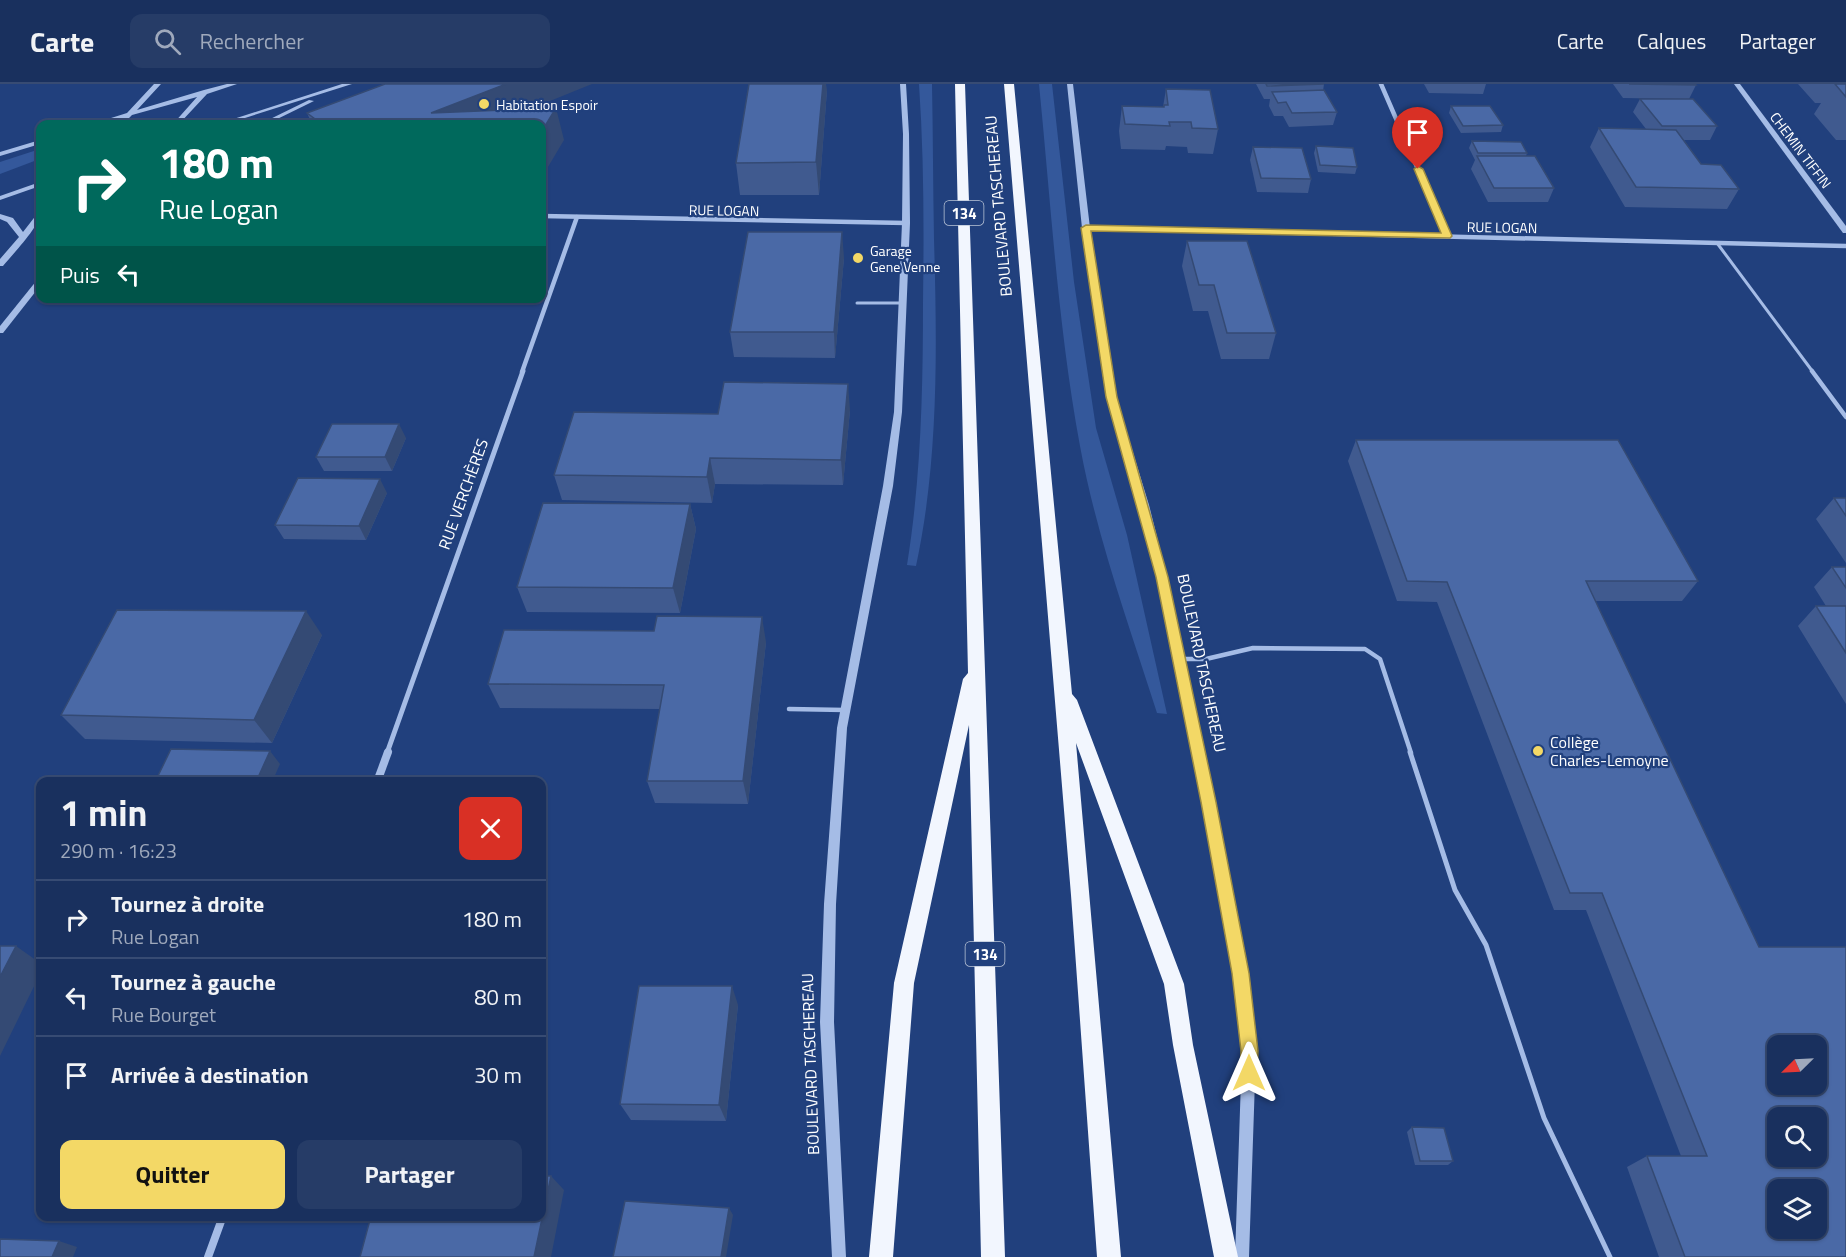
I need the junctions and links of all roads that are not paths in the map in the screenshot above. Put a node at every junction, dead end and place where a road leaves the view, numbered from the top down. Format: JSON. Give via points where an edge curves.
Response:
{"nodes":[{"id":1,"x":158,"y":84,"type":"edge"},
{"id":2,"x":211,"y":84,"type":"edge"},
{"id":3,"x":234,"y":84,"type":"edge"},
{"id":4,"x":347,"y":84,"type":"edge"},
{"id":5,"x":903,"y":84,"type":"edge"},
{"id":6,"x":960,"y":84,"type":"edge"},
{"id":7,"x":1009,"y":84,"type":"edge"},
{"id":8,"x":1070,"y":84,"type":"edge"},
{"id":9,"x":1381,"y":84,"type":"edge"},
{"id":10,"x":1737,"y":84,"type":"edge"},
{"id":11,"x":206,"y":91,"type":"junction"},
{"id":12,"x":129,"y":114,"type":"junction"},
{"id":13,"x":109,"y":120,"type":"edge"},
{"id":14,"x":124,"y":120,"type":"edge"},
{"id":15,"x":180,"y":120,"type":"edge"},
{"id":16,"x":234,"y":120,"type":"edge"},
{"id":17,"x":271,"y":120,"type":"edge"},
{"id":18,"x":36,"y":143,"type":"edge"},
{"id":19,"x":0,"y":154,"type":"edge"},
{"id":20,"x":36,"y":185,"type":"edge"},
{"id":21,"x":0,"y":198,"type":"edge"},
{"id":22,"x":0,"y":216,"type":"edge"},
{"id":23,"x":546,"y":216,"type":"edge"},
{"id":24,"x":577,"y":217,"type":"junction"},
{"id":25,"x":36,"y":221,"type":"edge"},
{"id":26,"x":906,"y":223,"type":"junction"},
{"id":27,"x":1086,"y":228,"type":"junction"},
{"id":28,"x":1846,"y":231,"type":"edge"},
{"id":29,"x":1447,"y":236,"type":"junction"},
{"id":30,"x":23,"y":238,"type":"junction"},
{"id":31,"x":1717,"y":243,"type":"junction"},
{"id":32,"x":1846,"y":246,"type":"edge"},
{"id":33,"x":0,"y":264,"type":"edge"},
{"id":34,"x":36,"y":287,"type":"edge"},
{"id":35,"x":857,"y":303,"type":"dead end"},
{"id":36,"x":903,"y":303,"type":"junction"},
{"id":37,"x":0,"y":331,"type":"edge"},
{"id":38,"x":1846,"y":417,"type":"edge"},
{"id":39,"x":977,"y":651,"type":"junction"},
{"id":40,"x":1179,"y":659,"type":"junction"},
{"id":41,"x":1061,"y":679,"type":"junction"},
{"id":42,"x":789,"y":709,"type":"dead end"},
{"id":43,"x":845,"y":710,"type":"junction"},
{"id":44,"x":378,"y":777,"type":"edge"},
{"id":45,"x":221,"y":1221,"type":"edge"},
{"id":46,"x":208,"y":1257,"type":"edge"},
{"id":47,"x":839,"y":1257,"type":"edge"},
{"id":48,"x":881,"y":1257,"type":"edge"},
{"id":49,"x":993,"y":1257,"type":"edge"},
{"id":50,"x":1109,"y":1257,"type":"edge"},
{"id":51,"x":1226,"y":1257,"type":"edge"},
{"id":52,"x":1242,"y":1257,"type":"edge"},
{"id":53,"x":1610,"y":1257,"type":"edge"}],
"edges":[{"from":1,"to":12,"type":"street"},
{"from":2,"to":11,"type":"street"},
{"from":3,"to":11,"type":"street"},
{"from":4,"to":16,"type":"street"},
{"from":4,"to":17,"type":"street"},
{"from":5,"to":26,"type":"street","name":"BOULEVARD TASCHEREAU"},
{"from":6,"to":39,"type":"highway","name":"BOULEVARD TASCHEREAU","number":"134"},
{"from":7,"to":41,"type":"highway","name":"BOULEVARD TASCHEREAU"},
{"from":8,"to":27,"type":"street","name":"BOULEVARD TASCHEREAU"},
{"from":9,"to":29,"type":"street"},
{"from":10,"to":28,"type":"street","name":"CHEMIN TIFFIN"},
{"from":11,"to":12,"type":"street"},
{"from":11,"to":15,"type":"street"},
{"from":12,"to":13,"type":"street"},
{"from":12,"to":14,"type":"street"},
{"from":18,"to":19,"type":"street"},
{"from":20,"to":21,"type":"street"},
{"from":22,"to":30,"type":"street","via":[[10,220]]},
{"from":23,"to":24,"type":"street","name":"RUE LOGAN"},
{"from":24,"to":26,"type":"street","name":"RUE LOGAN"},
{"from":24,"to":44,"type":"street","name":"RUE VERCHÈRES"},
{"from":25,"to":30,"type":"street"},
{"from":26,"to":36,"type":"street","name":"BOULEVARD TASCHEREAU"},
{"from":27,"to":29,"type":"street","name":"RUE LOGAN"},
{"from":27,"to":40,"type":"street","name":"BOULEVARD TASCHEREAU","via":[[1112,397],[1151,531]]},
{"from":29,"to":31,"type":"street","name":"RUE LOGAN"},
{"from":30,"to":33,"type":"street"},
{"from":31,"to":32,"type":"street","name":"RUE LOGAN"},
{"from":31,"to":38,"type":"lane"},
{"from":34,"to":37,"type":"street"},
{"from":35,"to":36,"type":"lane"},
{"from":36,"to":43,"type":"street","name":"BOULEVARD TASCHEREAU","via":[[901,379],[890,474]]},
{"from":39,"to":48,"type":"highway","via":[[904,983]]},
{"from":39,"to":49,"type":"highway","name":"BOULEVARD TASCHEREAU","number":"134"},
{"from":40,"to":52,"type":"street","name":"BOULEVARD TASCHEREAU","via":[[1234,932],[1246,1017],[1249,1051]]},
{"from":40,"to":53,"type":"lane","via":[[1206,659],[1253,648],[1299,647],[1365,649],[1380,659],[1455,890],[1486,945],[1544,1118]]},
{"from":41,"to":50,"type":"highway","name":"BOULEVARD TASCHEREAU"},
{"from":41,"to":51,"type":"highway","via":[[1174,984],[1182,1045]]},
{"from":42,"to":43,"type":"lane"},
{"from":43,"to":47,"type":"street","name":"BOULEVARD TASCHEREAU","via":[[834,838],[826,1022]]},
{"from":45,"to":46,"type":"street"}]}
